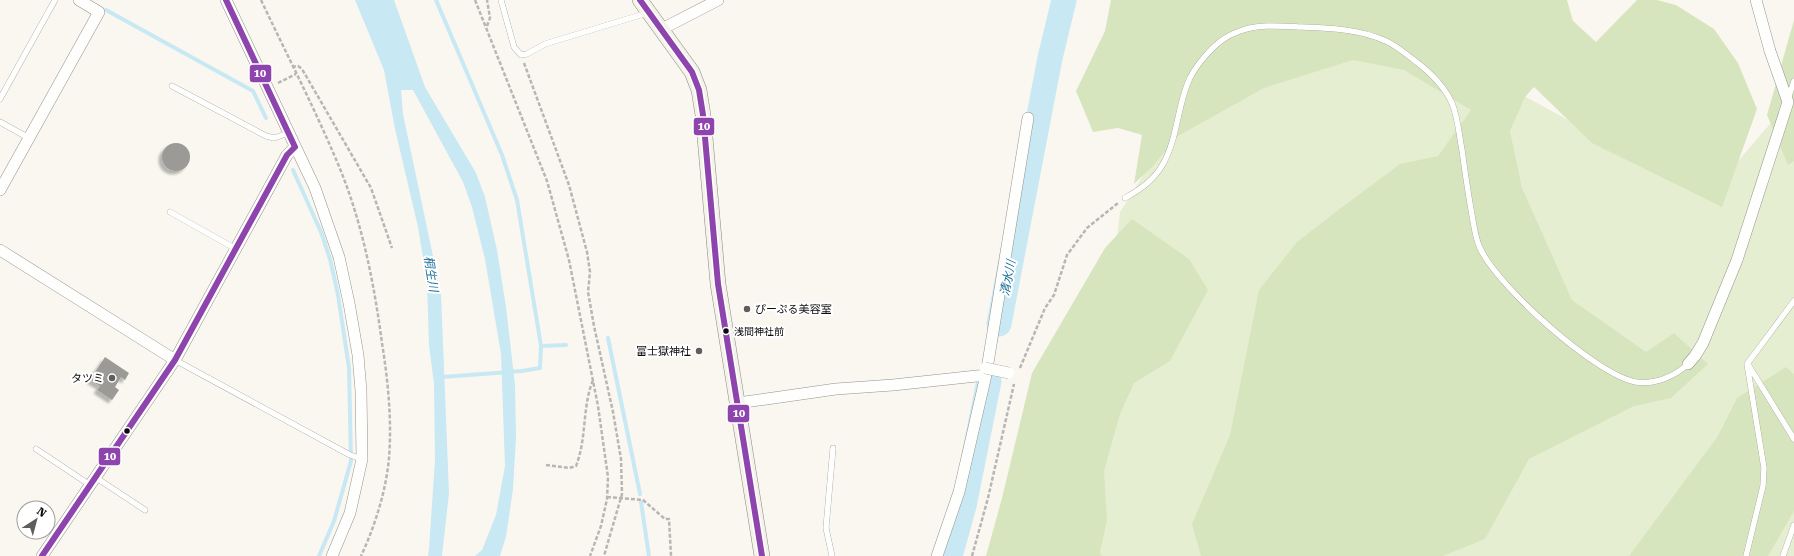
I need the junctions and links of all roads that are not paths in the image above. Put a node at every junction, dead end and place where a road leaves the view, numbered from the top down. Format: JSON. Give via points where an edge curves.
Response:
{"nodes":[{"id":1,"x":55,"y":0,"type":"edge"},
{"id":2,"x":79,"y":0,"type":"edge"},
{"id":3,"x":226,"y":0,"type":"edge"},
{"id":4,"x":501,"y":0,"type":"edge"},
{"id":5,"x":640,"y":0,"type":"edge"},
{"id":6,"x":718,"y":0,"type":"edge"},
{"id":7,"x":1756,"y":0,"type":"edge"},
{"id":8,"x":649,"y":12,"type":"junction"},
{"id":9,"x":662,"y":29,"type":"junction"},
{"id":10,"x":1794,"y":81,"type":"edge"},
{"id":11,"x":172,"y":86,"type":"dead end"},
{"id":12,"x":0,"y":99,"type":"edge"},
{"id":13,"x":1788,"y":102,"type":"junction"},
{"id":14,"x":1028,"y":118,"type":"dead end"},
{"id":15,"x":0,"y":122,"type":"edge"},
{"id":16,"x":289,"y":133,"type":"junction"},
{"id":17,"x":29,"y":138,"type":"junction"},
{"id":18,"x":295,"y":147,"type":"junction"},
{"id":19,"x":0,"y":190,"type":"edge"},
{"id":20,"x":1125,"y":198,"type":"road end"},
{"id":21,"x":170,"y":212,"type":"dead end"},
{"id":22,"x":237,"y":249,"type":"junction"},
{"id":23,"x":0,"y":250,"type":"edge"},
{"id":24,"x":1794,"y":301,"type":"edge"},
{"id":25,"x":175,"y":360,"type":"junction"},
{"id":26,"x":1688,"y":364,"type":"joint"},
{"id":27,"x":1747,"y":364,"type":"junction"},
{"id":28,"x":986,"y":372,"type":"junction"},
{"id":29,"x":1013,"y":374,"type":"road end"},
{"id":30,"x":738,"y":403,"type":"junction"},
{"id":31,"x":1794,"y":439,"type":"edge"},
{"id":32,"x":833,"y":448,"type":"dead end"},
{"id":33,"x":36,"y":449,"type":"dead end"},
{"id":34,"x":355,"y":457,"type":"junction"},
{"id":35,"x":93,"y":481,"type":"junction"},
{"id":36,"x":146,"y":510,"type":"dead end"},
{"id":37,"x":1794,"y":525,"type":"edge"},
{"id":38,"x":42,"y":556,"type":"edge"},
{"id":39,"x":332,"y":556,"type":"edge"},
{"id":40,"x":762,"y":556,"type":"edge"},
{"id":41,"x":832,"y":556,"type":"edge"},
{"id":42,"x":938,"y":556,"type":"edge"},
{"id":43,"x":1746,"y":556,"type":"edge"},
{"id":44,"x":1783,"y":556,"type":"edge"}],
"edges":[{"from":1,"to":12,"type":"lane"},
{"from":2,"to":17,"type":"street","via":[[99,12]]},
{"from":3,"to":16,"type":"street"},
{"from":4,"to":8,"type":"lane","via":[[514,47],[521,55],[545,44]]},
{"from":5,"to":8,"type":"main road"},
{"from":6,"to":9,"type":"street"},
{"from":7,"to":13,"type":"street"},
{"from":8,"to":9,"type":"main road"},
{"from":9,"to":30,"type":"main road","via":[[692,72],[699,90],[718,284]]},
{"from":10,"to":13,"type":"lane"},
{"from":11,"to":16,"type":"lane","via":[[266,136],[274,138]]},
{"from":13,"to":26,"type":"street","via":[[1737,260],[1702,343]]},
{"from":14,"to":28,"type":"street"},
{"from":15,"to":17,"type":"lane"},
{"from":16,"to":18,"type":"street"},
{"from":17,"to":19,"type":"street"},
{"from":18,"to":22,"type":"street","via":[[287,155]]},
{"from":18,"to":34,"type":"street","via":[[315,188],[339,257],[344,280],[358,355],[362,411]]},
{"from":20,"to":26,"type":"lane","via":[[1145,186],[1163,164],[1175,135],[1187,84],[1202,59],[1223,38],[1264,26],[1341,29],[1374,36],[1388,42],[1425,68],[1452,103],[1458,126],[1475,237],[1484,257],[1501,280],[1560,335],[1619,376],[1640,382],[1651,381],[1672,375]]},
{"from":21,"to":22,"type":"lane"},
{"from":22,"to":25,"type":"street"},
{"from":23,"to":25,"type":"street"},
{"from":24,"to":27,"type":"lane"},
{"from":25,"to":34,"type":"lane"},
{"from":25,"to":35,"type":"street"},
{"from":27,"to":31,"type":"lane"},
{"from":27,"to":43,"type":"lane","via":[[1764,468],[1763,486]]},
{"from":28,"to":29,"type":"street","bridge":true},
{"from":28,"to":30,"type":"street"},
{"from":28,"to":42,"type":"street","via":[[959,492]]},
{"from":30,"to":40,"type":"main road"},
{"from":32,"to":41,"type":"lane","via":[[826,528]]},
{"from":33,"to":35,"type":"lane"},
{"from":34,"to":39,"type":"street","via":[[350,513]]},
{"from":35,"to":36,"type":"lane"},
{"from":35,"to":38,"type":"street"},
{"from":37,"to":44,"type":"lane"}]}
